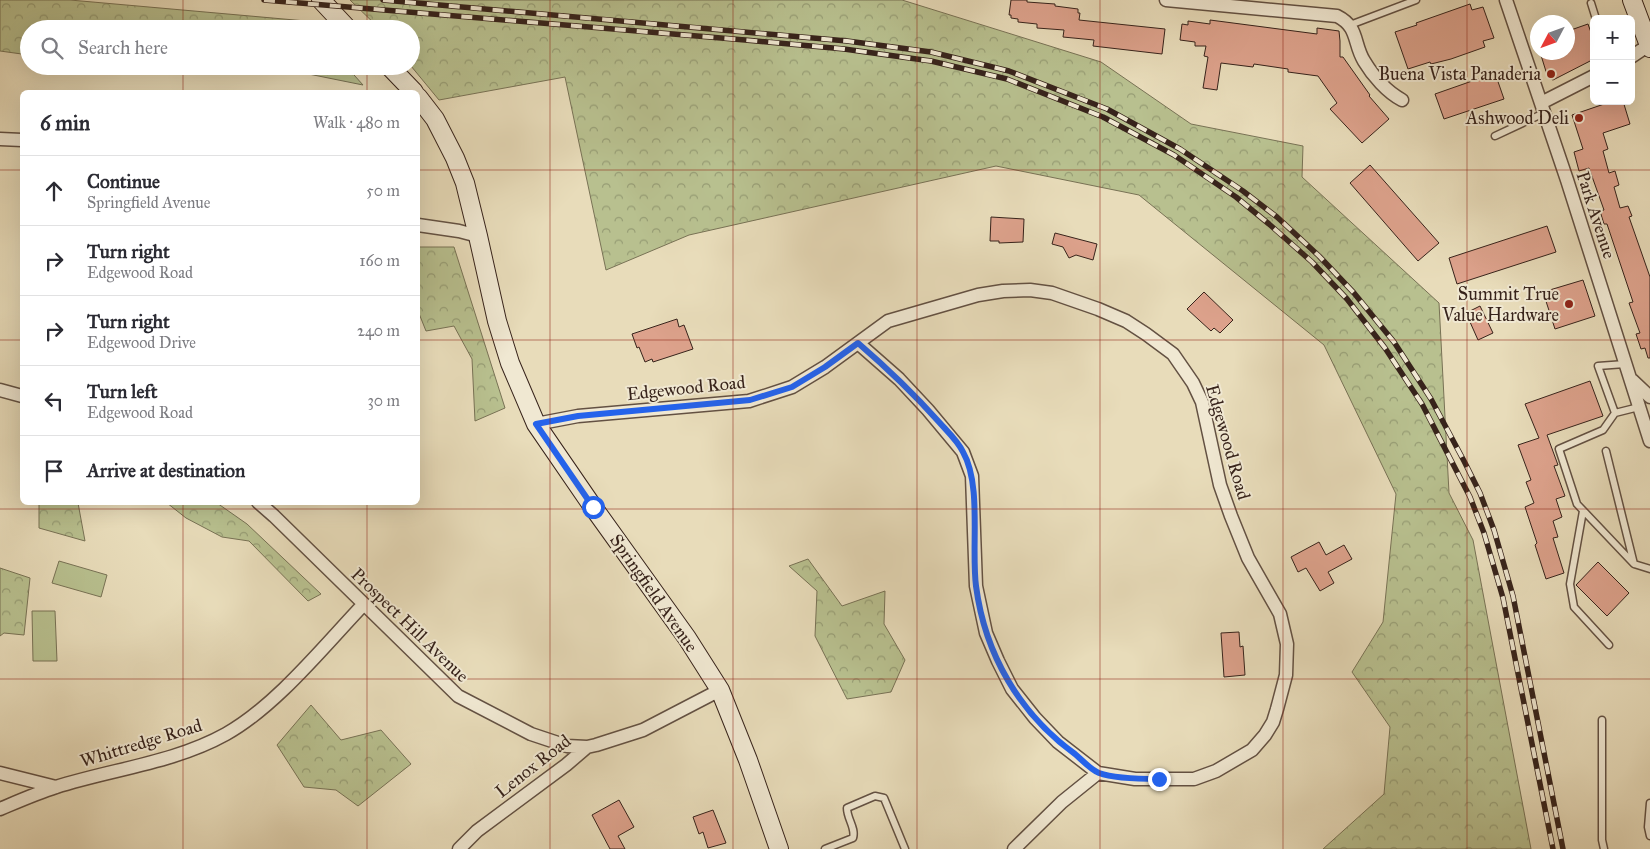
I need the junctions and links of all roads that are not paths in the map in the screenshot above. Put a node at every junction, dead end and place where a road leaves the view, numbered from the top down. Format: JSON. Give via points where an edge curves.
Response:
{"nodes":[{"id":1,"x":321,"y":0,"type":"edge"},
{"id":2,"x":1166,"y":0,"type":"edge"},
{"id":3,"x":1416,"y":0,"type":"edge"},
{"id":4,"x":1506,"y":0,"type":"edge"},
{"id":5,"x":1632,"y":0,"type":"edge"},
{"id":6,"x":1591,"y":3,"type":"dead end"},
{"id":7,"x":1297,"y":6,"type":"edge"},
{"id":8,"x":1595,"y":15,"type":"edge"},
{"id":9,"x":340,"y":20,"type":"edge"},
{"id":10,"x":1350,"y":25,"type":"junction"},
{"id":11,"x":1650,"y":46,"type":"edge"},
{"id":12,"x":1635,"y":55,"type":"edge"},
{"id":13,"x":398,"y":75,"type":"edge"},
{"id":14,"x":1590,"y":78,"type":"edge"},
{"id":15,"x":412,"y":90,"type":"edge"},
{"id":16,"x":420,"y":99,"type":"edge"},
{"id":17,"x":1402,"y":100,"type":"dead end"},
{"id":18,"x":1542,"y":108,"type":"junction"},
{"id":19,"x":1496,"y":136,"type":"dead end"},
{"id":20,"x":0,"y":139,"type":"edge"},
{"id":21,"x":20,"y":140,"type":"edge"},
{"id":22,"x":420,"y":225,"type":"edge"},
{"id":23,"x":478,"y":236,"type":"junction"},
{"id":24,"x":858,"y":343,"type":"junction"},
{"id":25,"x":1625,"y":364,"type":"junction"},
{"id":26,"x":1630,"y":378,"type":"junction"},
{"id":27,"x":0,"y":390,"type":"edge"},
{"id":28,"x":20,"y":395,"type":"edge"},
{"id":29,"x":1650,"y":397,"type":"edge"},
{"id":30,"x":1639,"y":407,"type":"junction"},
{"id":31,"x":1614,"y":413,"type":"junction"},
{"id":32,"x":536,"y":424,"type":"junction"},
{"id":33,"x":1650,"y":441,"type":"edge"},
{"id":34,"x":1606,"y":451,"type":"dead end"},
{"id":35,"x":261,"y":505,"type":"edge"},
{"id":36,"x":1583,"y":512,"type":"junction"},
{"id":37,"x":1634,"y":564,"type":"junction"},
{"id":38,"x":1650,"y":569,"type":"edge"},
{"id":39,"x":363,"y":605,"type":"junction"},
{"id":40,"x":1609,"y":645,"type":"dead end"},
{"id":41,"x":720,"y":690,"type":"junction"},
{"id":42,"x":1602,"y":720,"type":"dead end"},
{"id":43,"x":587,"y":747,"type":"junction"},
{"id":44,"x":1098,"y":772,"type":"junction"},
{"id":45,"x":0,"y":773,"type":"edge"},
{"id":46,"x":56,"y":787,"type":"junction"},
{"id":47,"x":1650,"y":803,"type":"edge"},
{"id":48,"x":0,"y":809,"type":"edge"},
{"id":49,"x":1650,"y":836,"type":"edge"},
{"id":50,"x":459,"y":849,"type":"edge"},
{"id":51,"x":779,"y":849,"type":"edge"},
{"id":52,"x":825,"y":849,"type":"edge"},
{"id":53,"x":905,"y":849,"type":"edge"},
{"id":54,"x":1014,"y":849,"type":"edge"},
{"id":55,"x":1604,"y":849,"type":"edge"}],
"edges":[{"from":1,"to":9,"type":"main road"},
{"from":2,"to":7,"type":"street"},
{"from":3,"to":10,"type":"lane"},
{"from":4,"to":18,"type":"street","name":"Park Avenue"},
{"from":5,"to":11,"type":"main road"},
{"from":6,"to":8,"type":"lane"},
{"from":7,"to":10,"type":"street","via":[[1337,16]]},
{"from":10,"to":17,"type":"street","via":[[1364,61],[1387,90]]},
{"from":11,"to":12,"type":"street"},
{"from":13,"to":15,"type":"main road"},
{"from":14,"to":18,"type":"street"},
{"from":16,"to":23,"type":"main road","name":"Springfield Avenue","via":[[435,118],[455,158],[465,183]]},
{"from":18,"to":19,"type":"lane"},
{"from":18,"to":25,"type":"street","name":"Park Avenue"},
{"from":20,"to":21,"type":"street"},
{"from":22,"to":23,"type":"street"},
{"from":23,"to":32,"type":"main road","name":"Springfield Avenue","via":[[502,337]]},
{"from":24,"to":32,"type":"street","name":"Edgewood Road","via":[[792,387],[750,400],[578,416]]},
{"from":24,"to":44,"type":"street","via":[[904,385],[963,452],[972,476],[976,586],[986,633],[1012,689],[1035,718],[1058,742]]},
{"from":24,"to":44,"type":"street","name":"Edgewood Road","via":[[888,321],[907,315],[978,295],[1030,290],[1060,296],[1126,321],[1172,354],[1193,383],[1202,402],[1220,485],[1231,516],[1248,558],[1284,626],[1286,675],[1273,722],[1265,735],[1252,750],[1216,771],[1194,779],[1135,778]]},
{"from":25,"to":26,"type":"street","name":"Park Avenue"},
{"from":25,"to":31,"type":"lane","via":[[1598,366]]},
{"from":26,"to":29,"type":"street"},
{"from":26,"to":30,"type":"street","name":"Park Avenue"},
{"from":27,"to":28,"type":"street"},
{"from":30,"to":31,"type":"lane"},
{"from":30,"to":33,"type":"street","name":"Park Avenue"},
{"from":31,"to":36,"type":"lane","via":[[1602,430],[1560,449],[1577,504]]},
{"from":32,"to":41,"type":"main road","name":"Springfield Avenue"},
{"from":34,"to":37,"type":"lane"},
{"from":35,"to":39,"type":"street","name":"Prospect Hill Avenue"},
{"from":36,"to":37,"type":"lane"},
{"from":36,"to":40,"type":"lane","via":[[1570,584],[1574,607]]},
{"from":37,"to":38,"type":"lane"},
{"from":39,"to":43,"type":"street","name":"Prospect Hill Avenue","via":[[458,696],[551,742]]},
{"from":39,"to":46,"type":"street","name":"Whittredge Road","via":[[279,693],[226,734],[166,758]]},
{"from":41,"to":43,"type":"street","name":"Lenox Road","via":[[643,730]]},
{"from":41,"to":51,"type":"main road","name":"Springfield Avenue"},
{"from":42,"to":55,"type":"lane"},
{"from":43,"to":50,"type":"street","name":"Lenox Road","via":[[477,831]]},
{"from":44,"to":54,"type":"street"},
{"from":45,"to":46,"type":"street"},
{"from":46,"to":48,"type":"street","name":"Whittredge Road"},
{"from":47,"to":49,"type":"lane"},
{"from":52,"to":53,"type":"lane","via":[[853,838],[855,833],[847,808],[875,796],[884,798]]}]}
